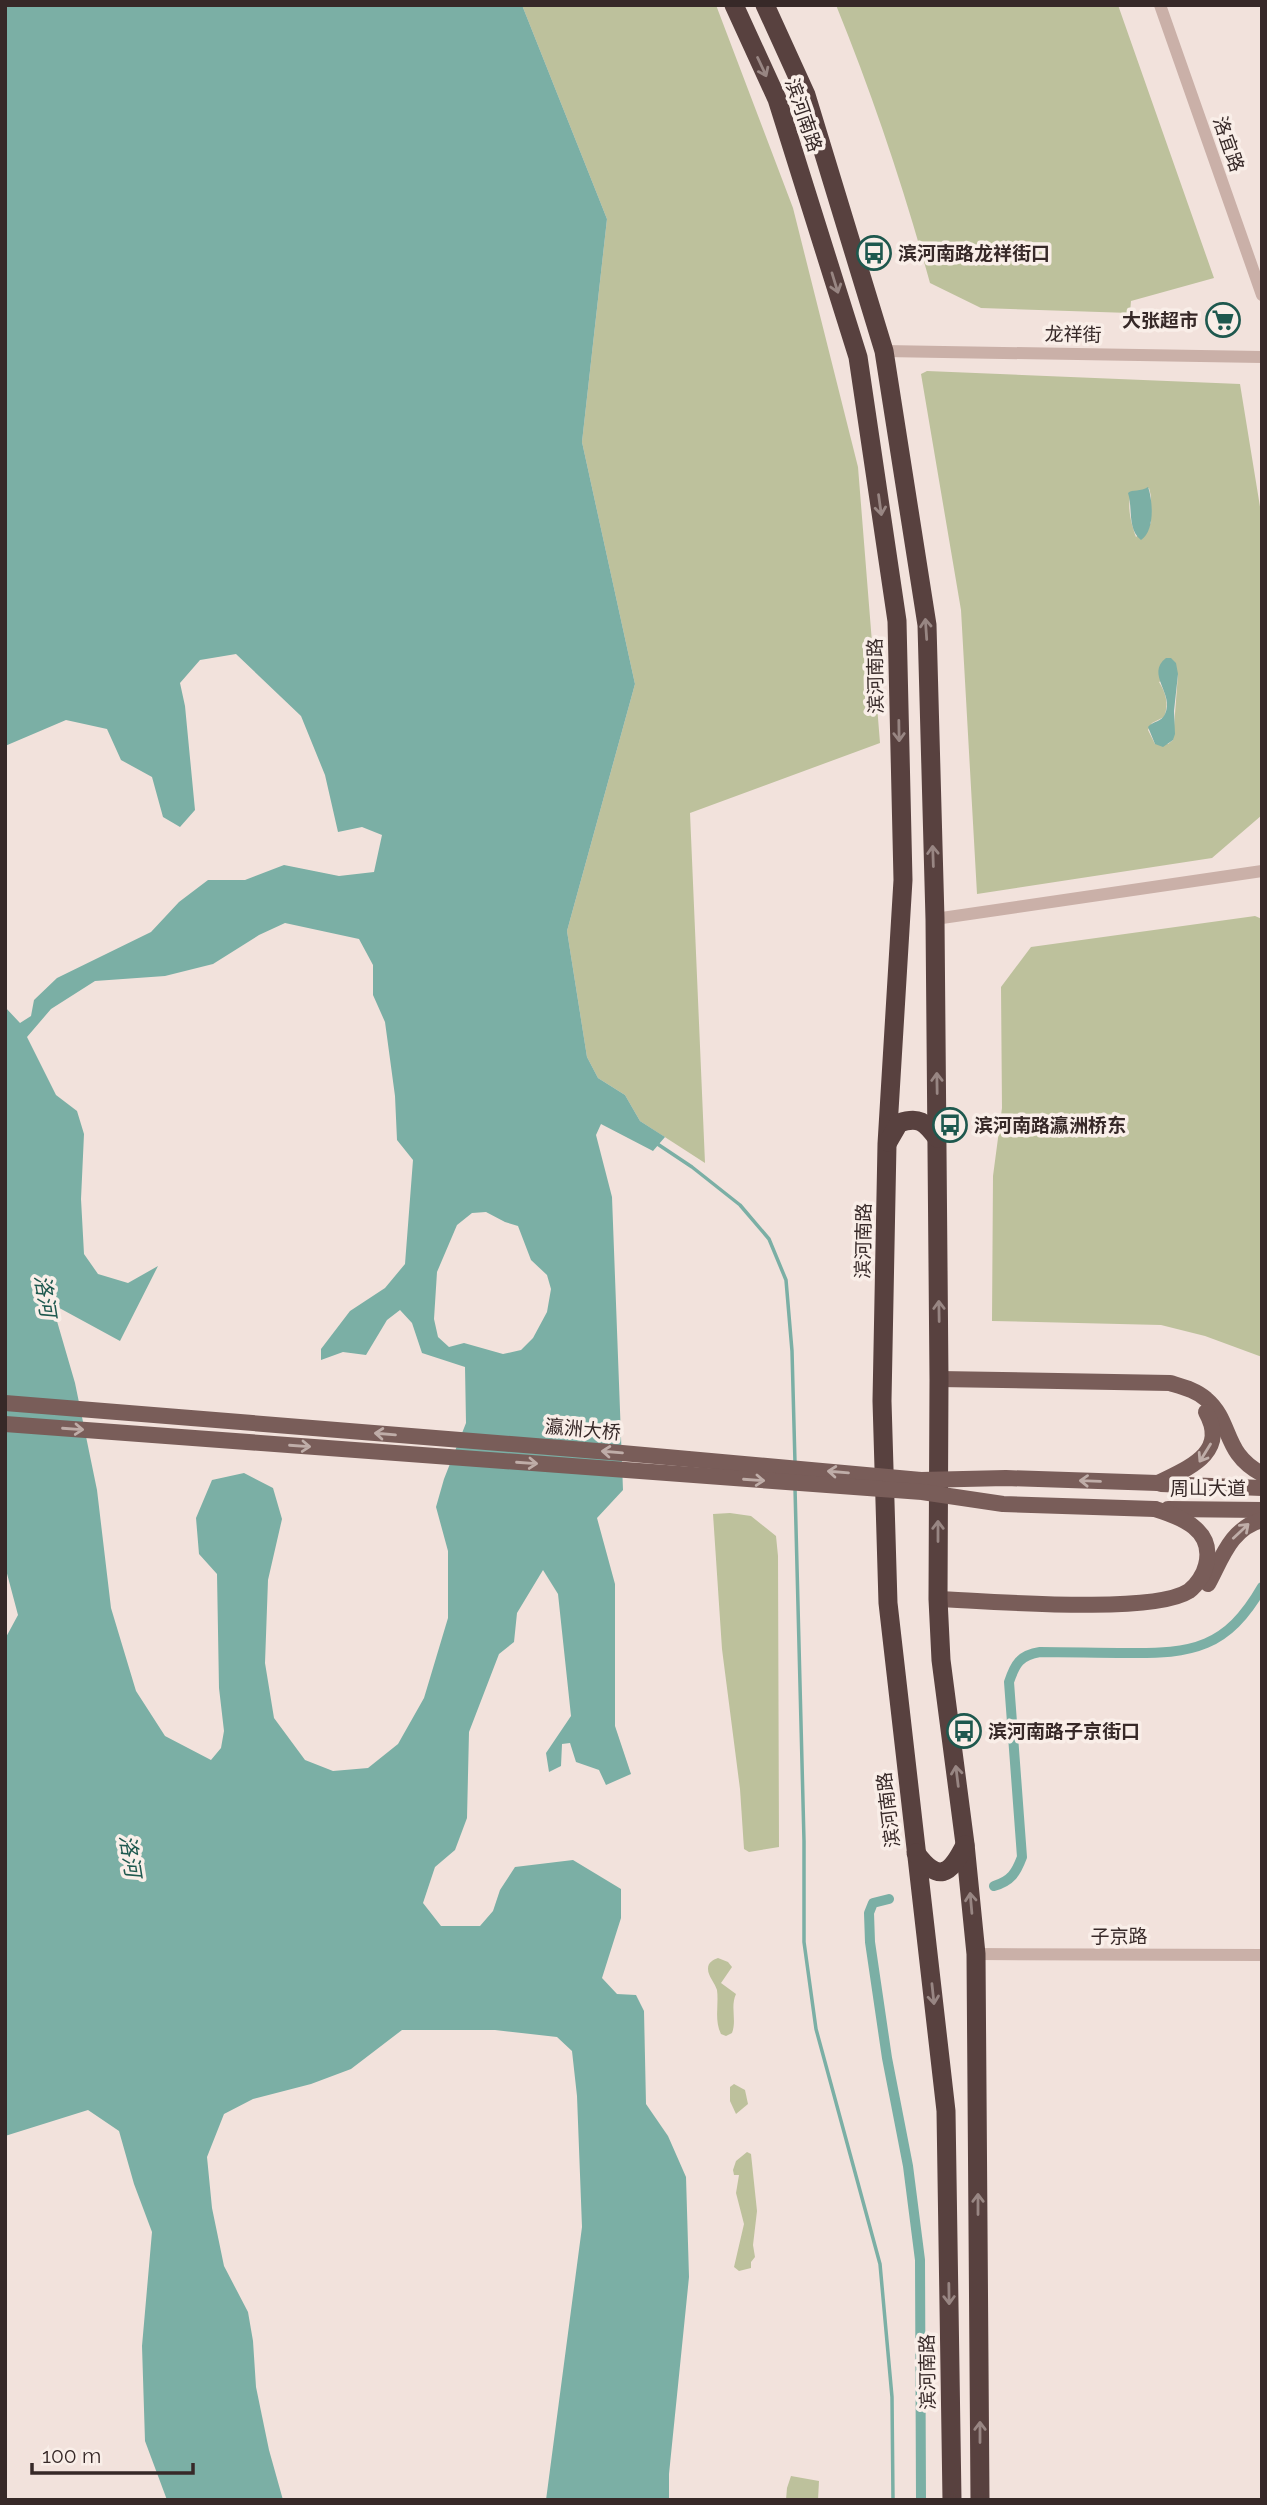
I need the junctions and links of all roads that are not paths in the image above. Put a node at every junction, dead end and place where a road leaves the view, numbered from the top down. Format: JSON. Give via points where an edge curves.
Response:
{"nodes":[{"id":1,"x":734,"y":5,"type":"edge"},
{"id":2,"x":765,"y":5,"type":"edge"},
{"id":3,"x":1160,"y":5,"type":"edge"},
{"id":4,"x":1168,"y":5,"type":"edge"},
{"id":5,"x":1262,"y":271,"type":"edge"},
{"id":6,"x":1262,"y":295,"type":"edge"},
{"id":7,"x":884,"y":351,"type":"junction"},
{"id":8,"x":1262,"y":356,"type":"edge"},
{"id":9,"x":1262,"y":871,"type":"edge"},
{"id":10,"x":935,"y":919,"type":"junction"},
{"id":11,"x":937,"y":1138,"type":"junction"},
{"id":12,"x":887,"y":1144,"type":"junction"},
{"id":13,"x":939,"y":1379,"type":"junction"},
{"id":14,"x":1141,"y":1384,"type":"junction"},
{"id":15,"x":5,"y":1403,"type":"edge"},
{"id":16,"x":5,"y":1424,"type":"edge"},
{"id":17,"x":1262,"y":1474,"type":"edge"},
{"id":18,"x":1158,"y":1483,"type":"junction"},
{"id":19,"x":1262,"y":1488,"type":"edge"},
{"id":20,"x":1155,"y":1509,"type":"junction"},
{"id":21,"x":1262,"y":1510,"type":"edge"},
{"id":22,"x":1262,"y":1520,"type":"edge"},
{"id":23,"x":937,"y":1599,"type":"junction"},
{"id":24,"x":1112,"y":1604,"type":"junction"},
{"id":25,"x":965,"y":1844,"type":"junction"},
{"id":26,"x":916,"y":1853,"type":"junction"},
{"id":27,"x":976,"y":1954,"type":"junction"},
{"id":28,"x":1262,"y":1955,"type":"edge"},
{"id":29,"x":951,"y":2500,"type":"edge"},
{"id":30,"x":980,"y":2500,"type":"edge"}],
"edges":[{"from":1,"to":12,"type":"highway","name":"滨河南路","one_way":true,"via":[[777,99],[858,357],[897,621],[903,880]]},
{"from":2,"to":7,"type":"highway","name":"滨河南路","via":[[806,95]]},
{"from":3,"to":6,"type":"street","name":"洛宜路"},
{"from":4,"to":5,"type":"street","name":"洛宜路"},
{"from":7,"to":8,"type":"street","name":"龙祥街"},
{"from":10,"to":7,"type":"highway","name":"滨河南路","one_way":true,"via":[[927,625]]},
{"from":9,"to":10,"type":"street"},
{"from":11,"to":10,"type":"highway","name":"滨河南路","one_way":true},
{"from":11,"to":12,"type":"highway","via":[[920,1121],[911,1119],[899,1123]]},
{"from":13,"to":11,"type":"highway","name":"滨河南路","one_way":true},
{"from":12,"to":26,"type":"highway","name":"滨河南路","via":[[882,1401],[888,1603]]},
{"from":13,"to":14,"type":"main road"},
{"from":23,"to":13,"type":"highway","name":"滨河南路","one_way":true},
{"from":14,"to":17,"type":"main road","via":[[1170,1383],[1208,1400],[1244,1464]]},
{"from":14,"to":18,"type":"main road","one_way":true,"via":[[1194,1401],[1212,1423],[1213,1438],[1198,1463]]},
{"from":18,"to":15,"type":"main road","name":"瀛洲大桥","one_way":true,"bridge":true,"via":[[921,1480]]},
{"from":16,"to":20,"type":"main road","name":"瀛洲大桥","one_way":true,"bridge":true,"via":[[922,1492],[1003,1504]]},
{"from":18,"to":19,"type":"main road","name":"周山大道"},
{"from":20,"to":21,"type":"main road","name":"周山大道"},
{"from":20,"to":24,"type":"main road","via":[[1181,1517],[1198,1530],[1206,1543],[1203,1574],[1190,1590],[1170,1599]]},
{"from":24,"to":22,"type":"main road","one_way":true,"via":[[1163,1608],[1190,1600],[1209,1583],[1236,1534]]},
{"from":23,"to":24,"type":"main road"},
{"from":25,"to":23,"type":"highway","name":"滨河南路","one_way":true},
{"from":25,"to":26,"type":"highway","via":[[945,1873],[925,1866]]},
{"from":27,"to":25,"type":"highway","name":"滨河南路","one_way":true},
{"from":26,"to":29,"type":"highway","name":"滨河南路","one_way":true,"via":[[946,2111]]},
{"from":27,"to":28,"type":"street","name":"子京路"},
{"from":30,"to":27,"type":"highway","name":"滨河南路","one_way":true}]}
